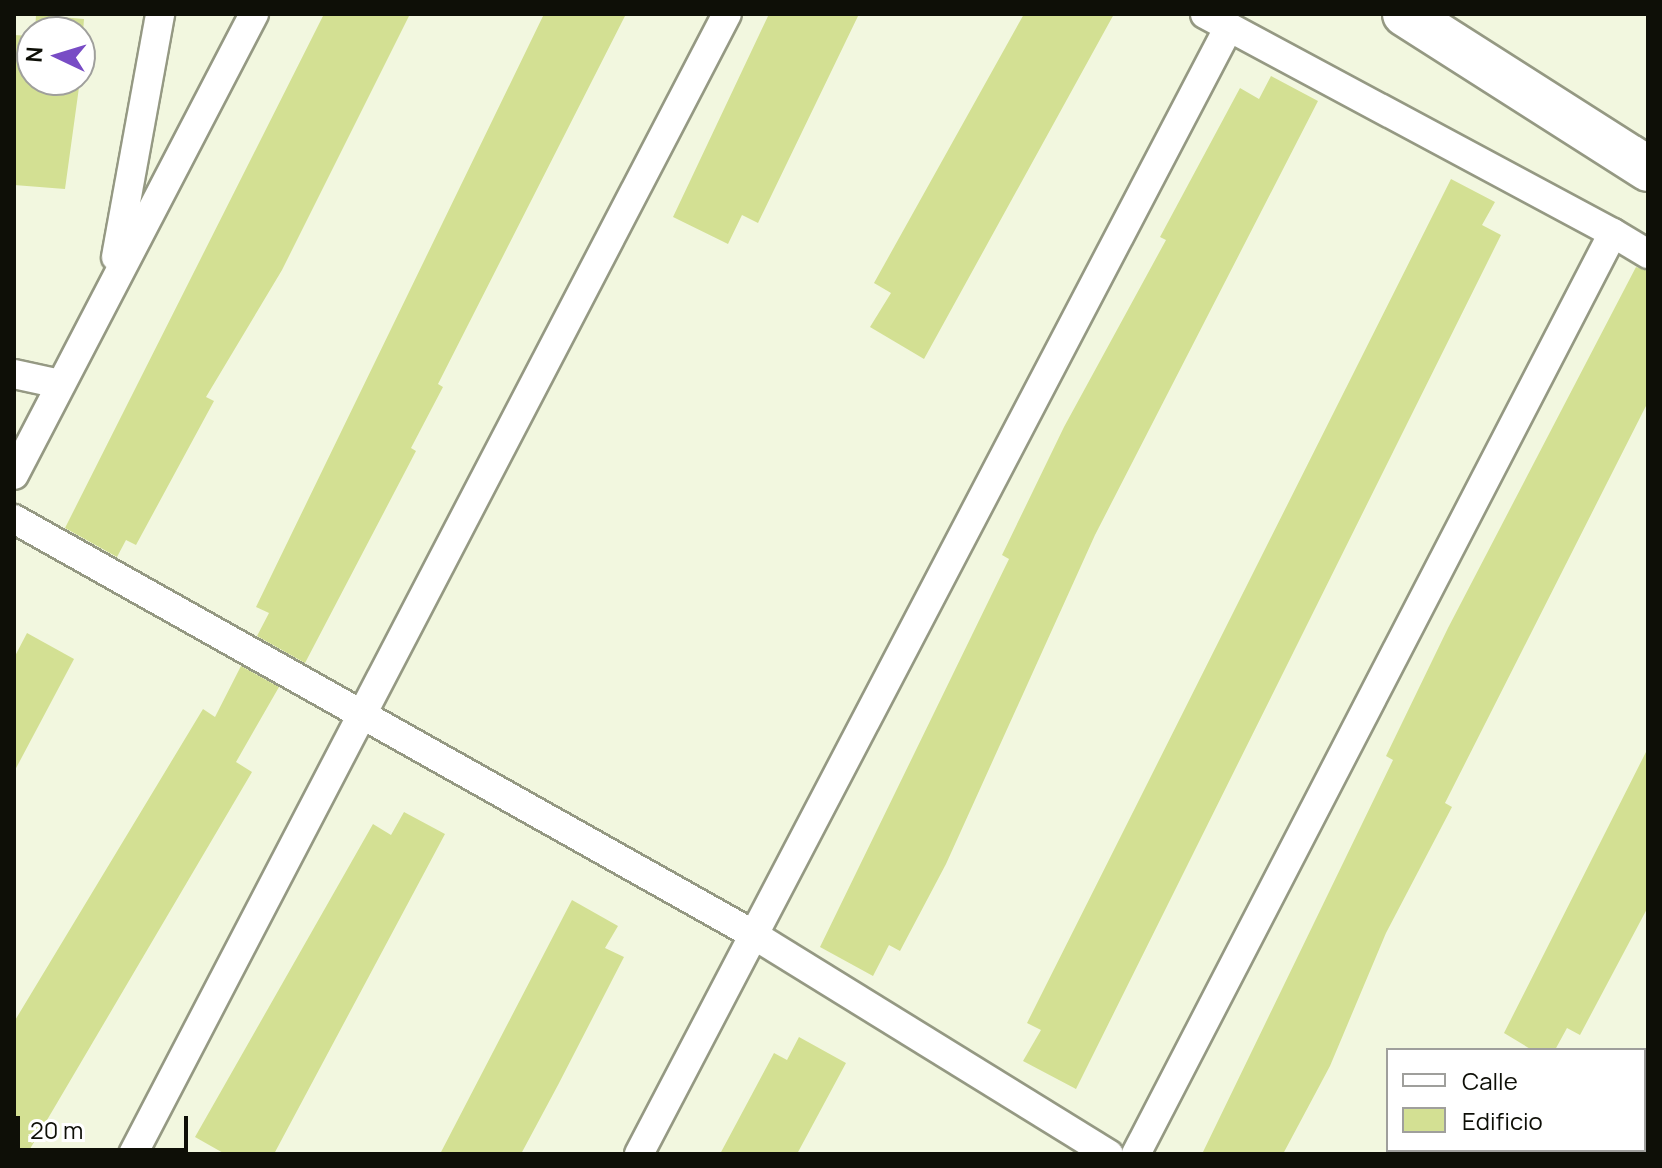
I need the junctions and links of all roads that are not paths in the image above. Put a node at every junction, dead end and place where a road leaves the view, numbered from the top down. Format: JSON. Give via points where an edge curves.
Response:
{"nodes":[{"id":1,"x":160,"y":14,"type":"edge"},
{"id":2,"x":254,"y":14,"type":"edge"},
{"id":3,"x":727,"y":14,"type":"edge"},
{"id":4,"x":1405,"y":14,"type":"edge"},
{"id":5,"x":1217,"y":20,"type":"edge"},
{"id":6,"x":1648,"y":169,"type":"edge"},
{"id":7,"x":1613,"y":233,"type":"junction"},
{"id":8,"x":1648,"y":254,"type":"edge"},
{"id":9,"x":111,"y":286,"type":"junction"},
{"id":10,"x":14,"y":374,"type":"edge"},
{"id":11,"x":60,"y":384,"type":"junction"},
{"id":12,"x":14,"y":475,"type":"edge"},
{"id":13,"x":14,"y":519,"type":"edge"},
{"id":14,"x":365,"y":714,"type":"junction"},
{"id":15,"x":749,"y":932,"type":"junction"},
{"id":16,"x":133,"y":1154,"type":"edge"},
{"id":17,"x":639,"y":1154,"type":"edge"},
{"id":18,"x":1109,"y":1154,"type":"edge"},
{"id":19,"x":1136,"y":1154,"type":"edge"}],
"edges":[{"from":1,"to":9,"type":"lane"},
{"from":2,"to":9,"type":"lane"},
{"from":3,"to":14,"type":"lane"},
{"from":4,"to":6,"type":"street"},
{"from":5,"to":7,"type":"lane"},
{"from":5,"to":15,"type":"lane"},
{"from":7,"to":8,"type":"lane"},
{"from":7,"to":19,"type":"lane"},
{"from":9,"to":11,"type":"lane"},
{"from":10,"to":11,"type":"lane"},
{"from":11,"to":12,"type":"lane"},
{"from":13,"to":14,"type":"lane"},
{"from":14,"to":15,"type":"lane"},
{"from":14,"to":16,"type":"lane"},
{"from":15,"to":17,"type":"lane"},
{"from":15,"to":18,"type":"lane"}]}
